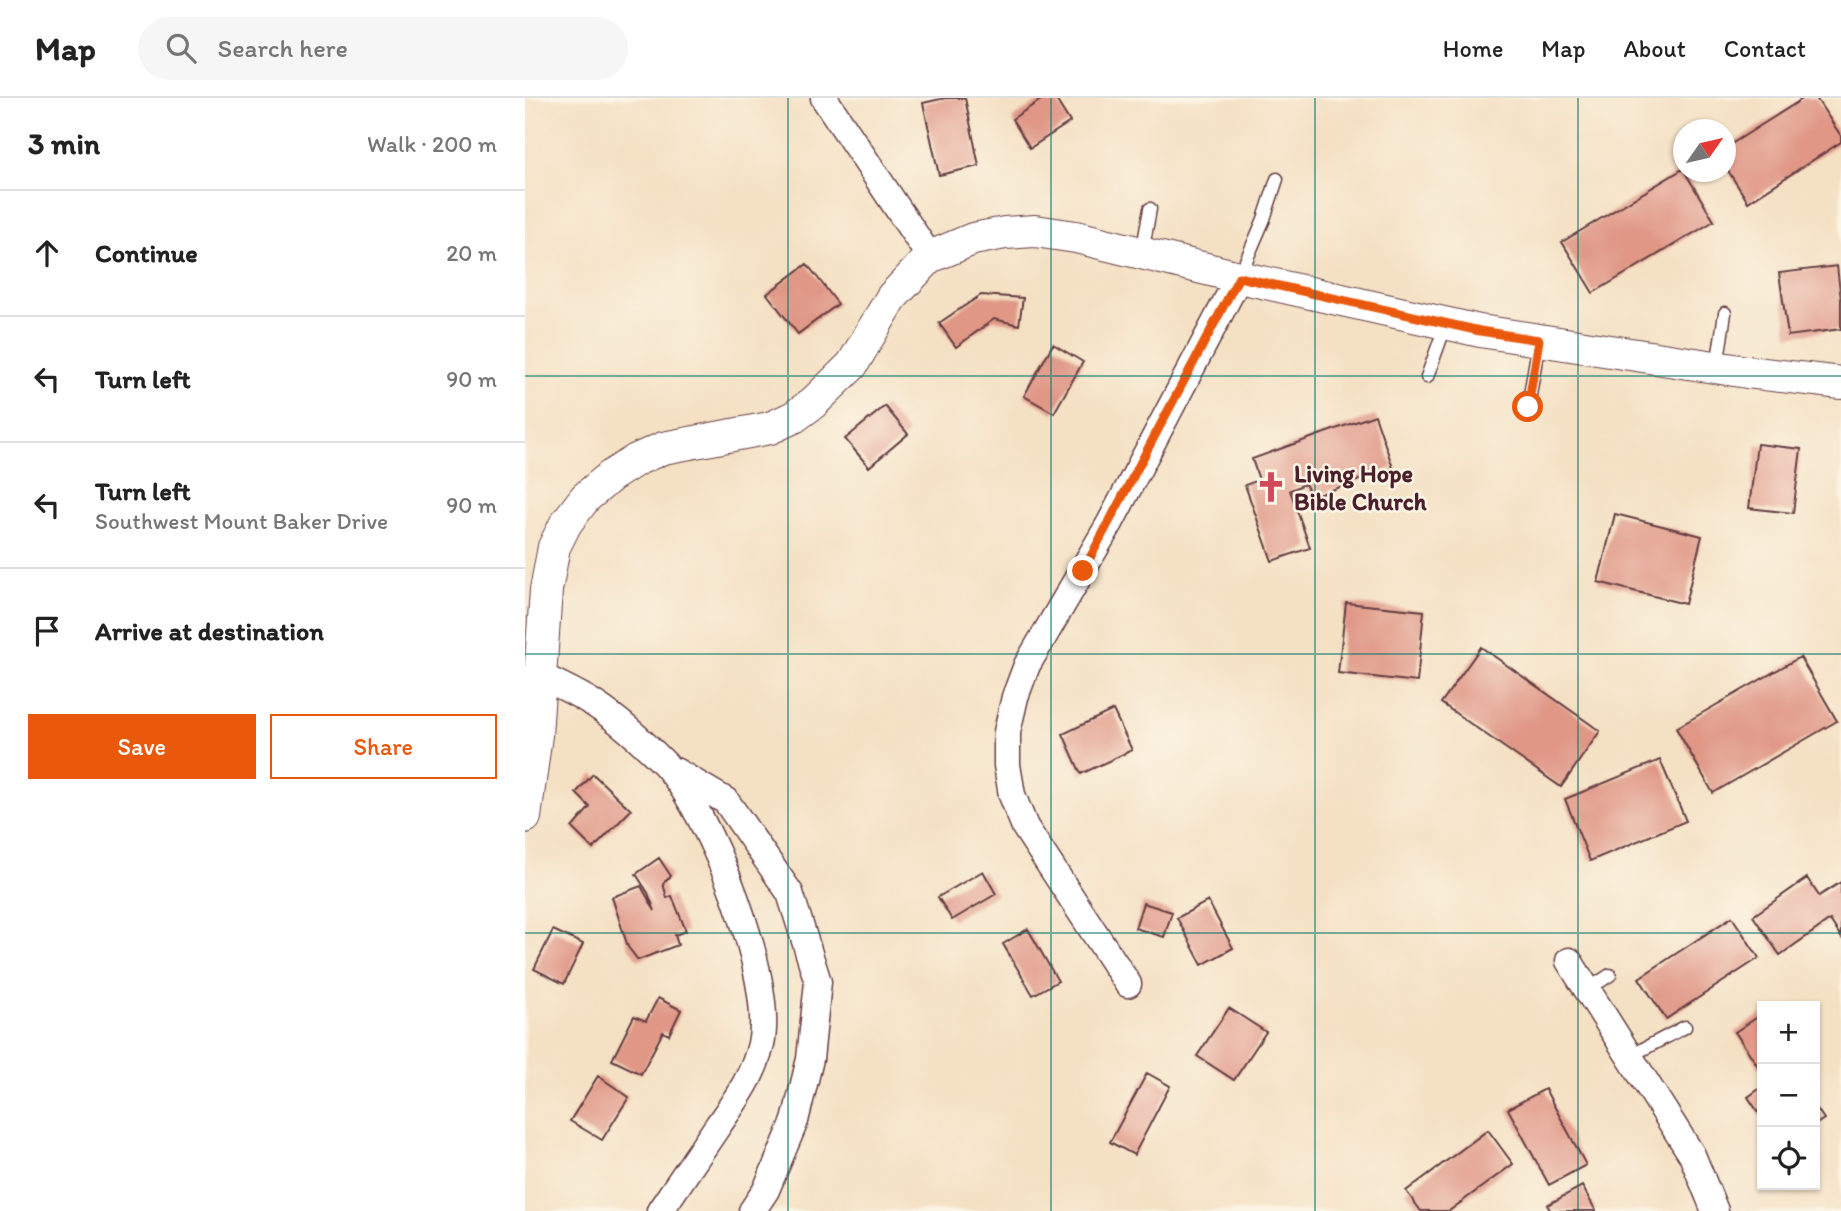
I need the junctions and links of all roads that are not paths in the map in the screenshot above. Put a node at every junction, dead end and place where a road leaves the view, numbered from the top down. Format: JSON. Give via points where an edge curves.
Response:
{"nodes":[{"id":1,"x":824,"y":98,"type":"edge"},
{"id":2,"x":1277,"y":179,"type":"dead end"},
{"id":3,"x":1150,"y":209,"type":"dead end"},
{"id":4,"x":1142,"y":253,"type":"junction"},
{"id":5,"x":930,"y":257,"type":"junction"},
{"id":6,"x":1239,"y":277,"type":"junction"},
{"id":7,"x":1725,"y":313,"type":"dead end"},
{"id":8,"x":1447,"y":324,"type":"junction"},
{"id":9,"x":1539,"y":340,"type":"junction"},
{"id":10,"x":1717,"y":367,"type":"junction"},
{"id":11,"x":1427,"y":377,"type":"dead end"},
{"id":12,"x":1841,"y":383,"type":"edge"},
{"id":13,"x":1528,"y":407,"type":"dead end"},
{"id":14,"x":539,"y":675,"type":"junction"},
{"id":15,"x":665,"y":764,"type":"junction"},
{"id":16,"x":525,"y":817,"type":"edge"},
{"id":17,"x":1569,"y":961,"type":"dead end"},
{"id":18,"x":1610,"y":975,"type":"dead end"},
{"id":19,"x":1128,"y":984,"type":"dead end"},
{"id":20,"x":1587,"y":990,"type":"junction"},
{"id":21,"x":1685,"y":1027,"type":"dead end"},
{"id":22,"x":1630,"y":1056,"type":"junction"},
{"id":23,"x":660,"y":1211,"type":"edge"},
{"id":24,"x":752,"y":1211,"type":"edge"},
{"id":25,"x":1715,"y":1211,"type":"edge"}],
"edges":[{"from":1,"to":5,"type":"street"},
{"from":2,"to":6,"type":"lane"},
{"from":3,"to":4,"type":"lane"},
{"from":4,"to":5,"type":"street","via":[[1035,231],[973,239]]},
{"from":4,"to":6,"type":"street"},
{"from":5,"to":14,"type":"street","via":[[892,297],[852,365],[795,417],[770,428],[663,448],[636,460],[585,498],[554,547]]},
{"from":6,"to":8,"type":"street"},
{"from":6,"to":19,"type":"street","via":[[1110,523],[1027,665],[1007,732],[1012,795],[1025,827]]},
{"from":7,"to":10,"type":"lane"},
{"from":8,"to":9,"type":"street"},
{"from":8,"to":11,"type":"lane"},
{"from":9,"to":10,"type":"street"},
{"from":9,"to":13,"type":"lane"},
{"from":10,"to":12,"type":"street"},
{"from":14,"to":15,"type":"street","via":[[588,700]]},
{"from":14,"to":16,"type":"street"},
{"from":15,"to":23,"type":"street","via":[[684,788],[734,893],[763,1004],[762,1042],[750,1077]]},
{"from":15,"to":24,"type":"street","via":[[726,801],[790,893],[818,982],[810,1059],[795,1121],[766,1190]]},
{"from":17,"to":20,"type":"street"},
{"from":18,"to":20,"type":"lane"},
{"from":20,"to":22,"type":"street"},
{"from":21,"to":22,"type":"lane"},
{"from":22,"to":25,"type":"street","via":[[1692,1155]]}]}
